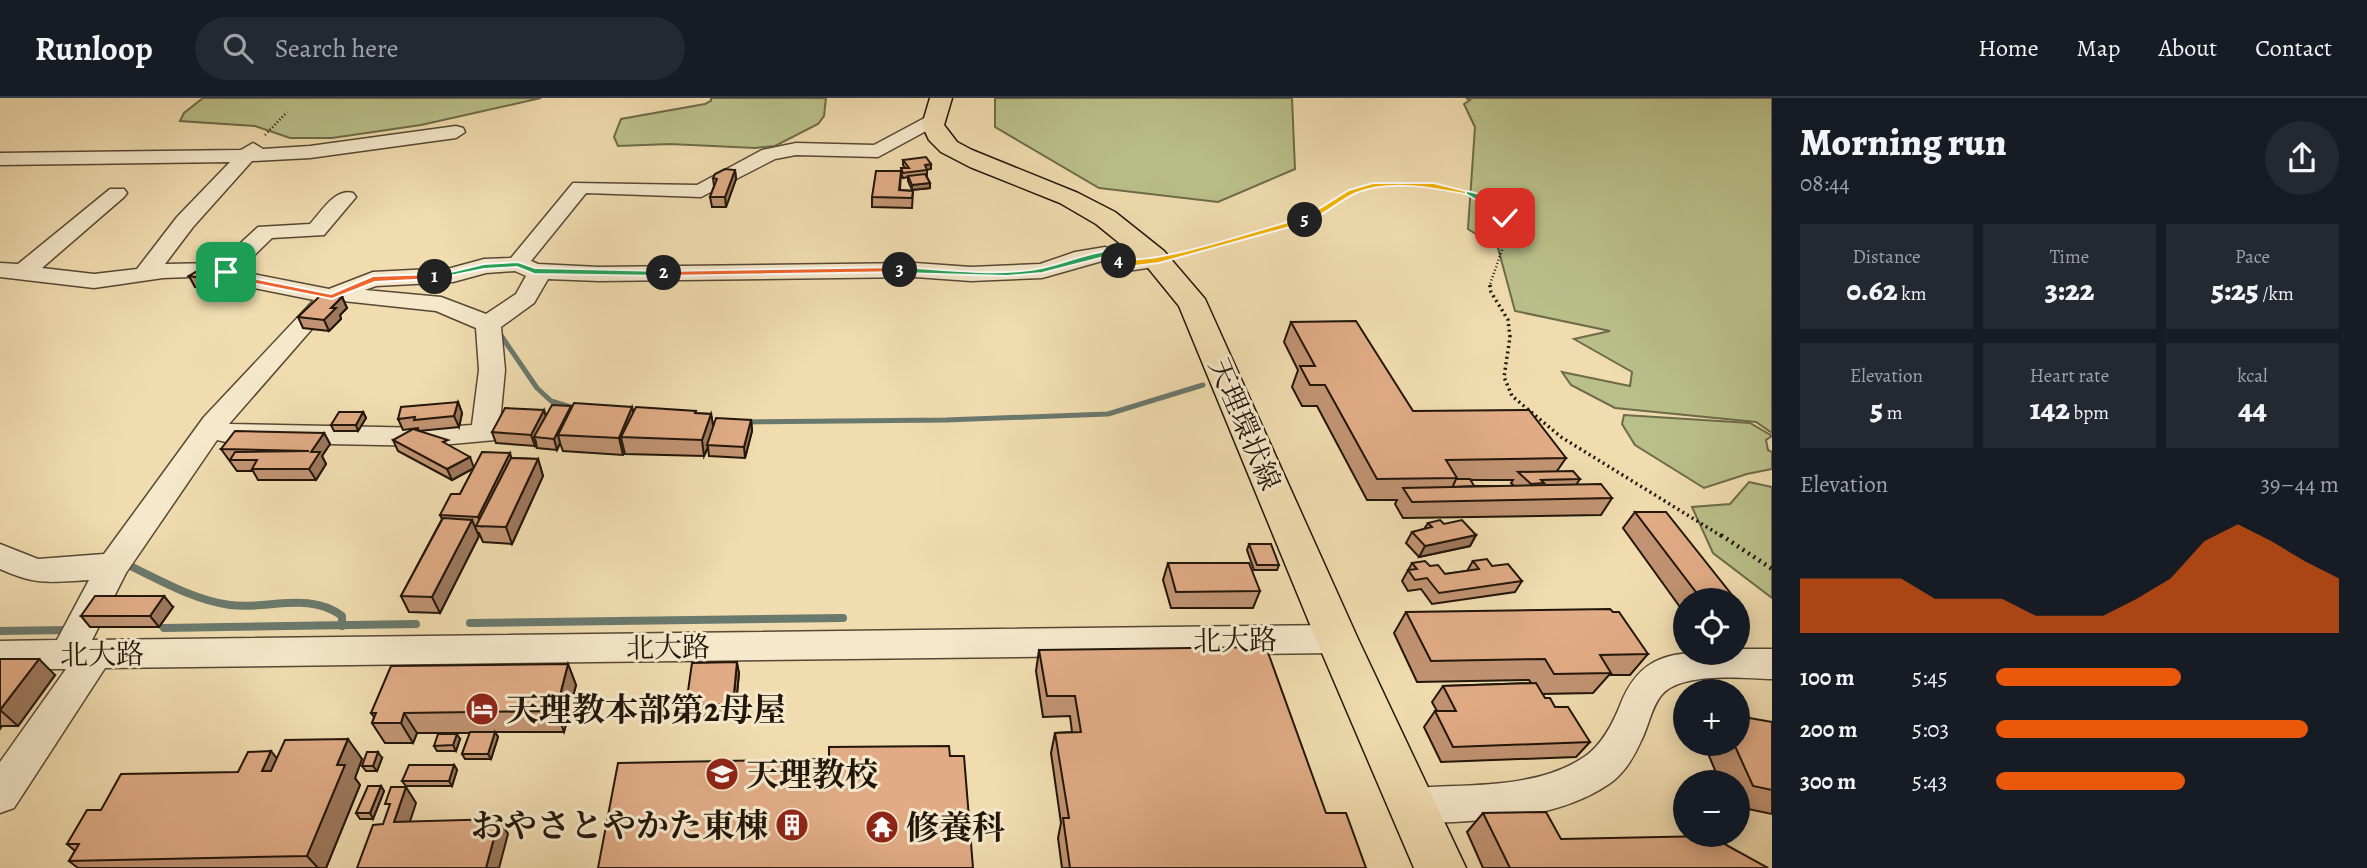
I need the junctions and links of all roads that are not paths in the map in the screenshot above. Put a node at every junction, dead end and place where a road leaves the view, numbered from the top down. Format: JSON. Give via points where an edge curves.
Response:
{"nodes":[{"id":1,"x":937,"y":109,"type":"edge"},
{"id":2,"x":456,"y":132,"type":"dead end"},
{"id":3,"x":265,"y":135,"type":"road end"},
{"id":4,"x":245,"y":156,"type":"junction"},
{"id":5,"x":0,"y":159,"type":"edge"},
{"id":6,"x":117,"y":193,"type":"dead end"},
{"id":7,"x":346,"y":197,"type":"dead end"},
{"id":8,"x":1159,"y":260,"type":"junction"},
{"id":9,"x":529,"y":268,"type":"junction"},
{"id":10,"x":0,"y":270,"type":"edge"},
{"id":11,"x":26,"y":270,"type":"junction"},
{"id":12,"x":224,"y":271,"type":"junction"},
{"id":13,"x":146,"y":273,"type":"junction"},
{"id":14,"x":335,"y":295,"type":"junction"},
{"id":15,"x":488,"y":324,"type":"junction"},
{"id":16,"x":210,"y":428,"type":"junction"},
{"id":17,"x":0,"y":556,"type":"edge"},
{"id":18,"x":113,"y":566,"type":"junction"},
{"id":19,"x":1337,"y":639,"type":"junction"},
{"id":20,"x":81,"y":654,"type":"junction"},
{"id":21,"x":0,"y":655,"type":"edge"},
{"id":22,"x":1772,"y":664,"type":"edge"},
{"id":23,"x":0,"y":795,"type":"edge"},
{"id":24,"x":1413,"y":806,"type":"junction"},
{"id":25,"x":1440,"y":868,"type":"edge"}],
"edges":[{"from":1,"to":8,"type":"main road","name":"天理環状線","via":[[933,129],[949,147],[1095,211]]},
{"from":1,"to":9,"type":"street","via":[[878,151],[796,149],[769,154],[701,191],[580,187],[525,253]]},
{"from":2,"to":4,"type":"street"},
{"from":3,"to":4,"type":"street"},
{"from":4,"to":5,"type":"street"},
{"from":4,"to":13,"type":"street"},
{"from":6,"to":11,"type":"street"},
{"from":7,"to":12,"type":"street","via":[[316,230],[266,232]]},
{"from":8,"to":9,"type":"street","via":[[1127,264],[1105,254],[1042,271],[1007,273],[611,274]]},
{"from":8,"to":19,"type":"main road","name":"天理環状線","via":[[1194,305]]},
{"from":9,"to":14,"type":"street","via":[[484,266],[453,275],[373,279]]},
{"from":9,"to":15,"type":"street","via":[[526,298]]},
{"from":10,"to":11,"type":"street"},
{"from":11,"to":13,"type":"street","via":[[86,281],[118,281]]},
{"from":12,"to":13,"type":"street"},
{"from":12,"to":14,"type":"street","via":[[229,276]]},
{"from":14,"to":15,"type":"street","via":[[441,304]]},
{"from":14,"to":16,"type":"street","via":[[309,317]]},
{"from":15,"to":16,"type":"street","via":[[492,370],[485,433],[430,437],[226,433]]},
{"from":16,"to":18,"type":"street"},
{"from":17,"to":18,"type":"street","via":[[35,571]]},
{"from":18,"to":20,"type":"street"},
{"from":19,"to":20,"type":"street","name":"北大路"},
{"from":19,"to":24,"type":"main road","name":"天理環状線"},
{"from":20,"to":21,"type":"street","name":"北大路"},
{"from":20,"to":23,"type":"street"},
{"from":22,"to":24,"type":"street","via":[[1708,663],[1673,670],[1649,683],[1621,745],[1597,770],[1565,788],[1528,796]]},
{"from":24,"to":25,"type":"main road","name":"天理環状線"}]}
